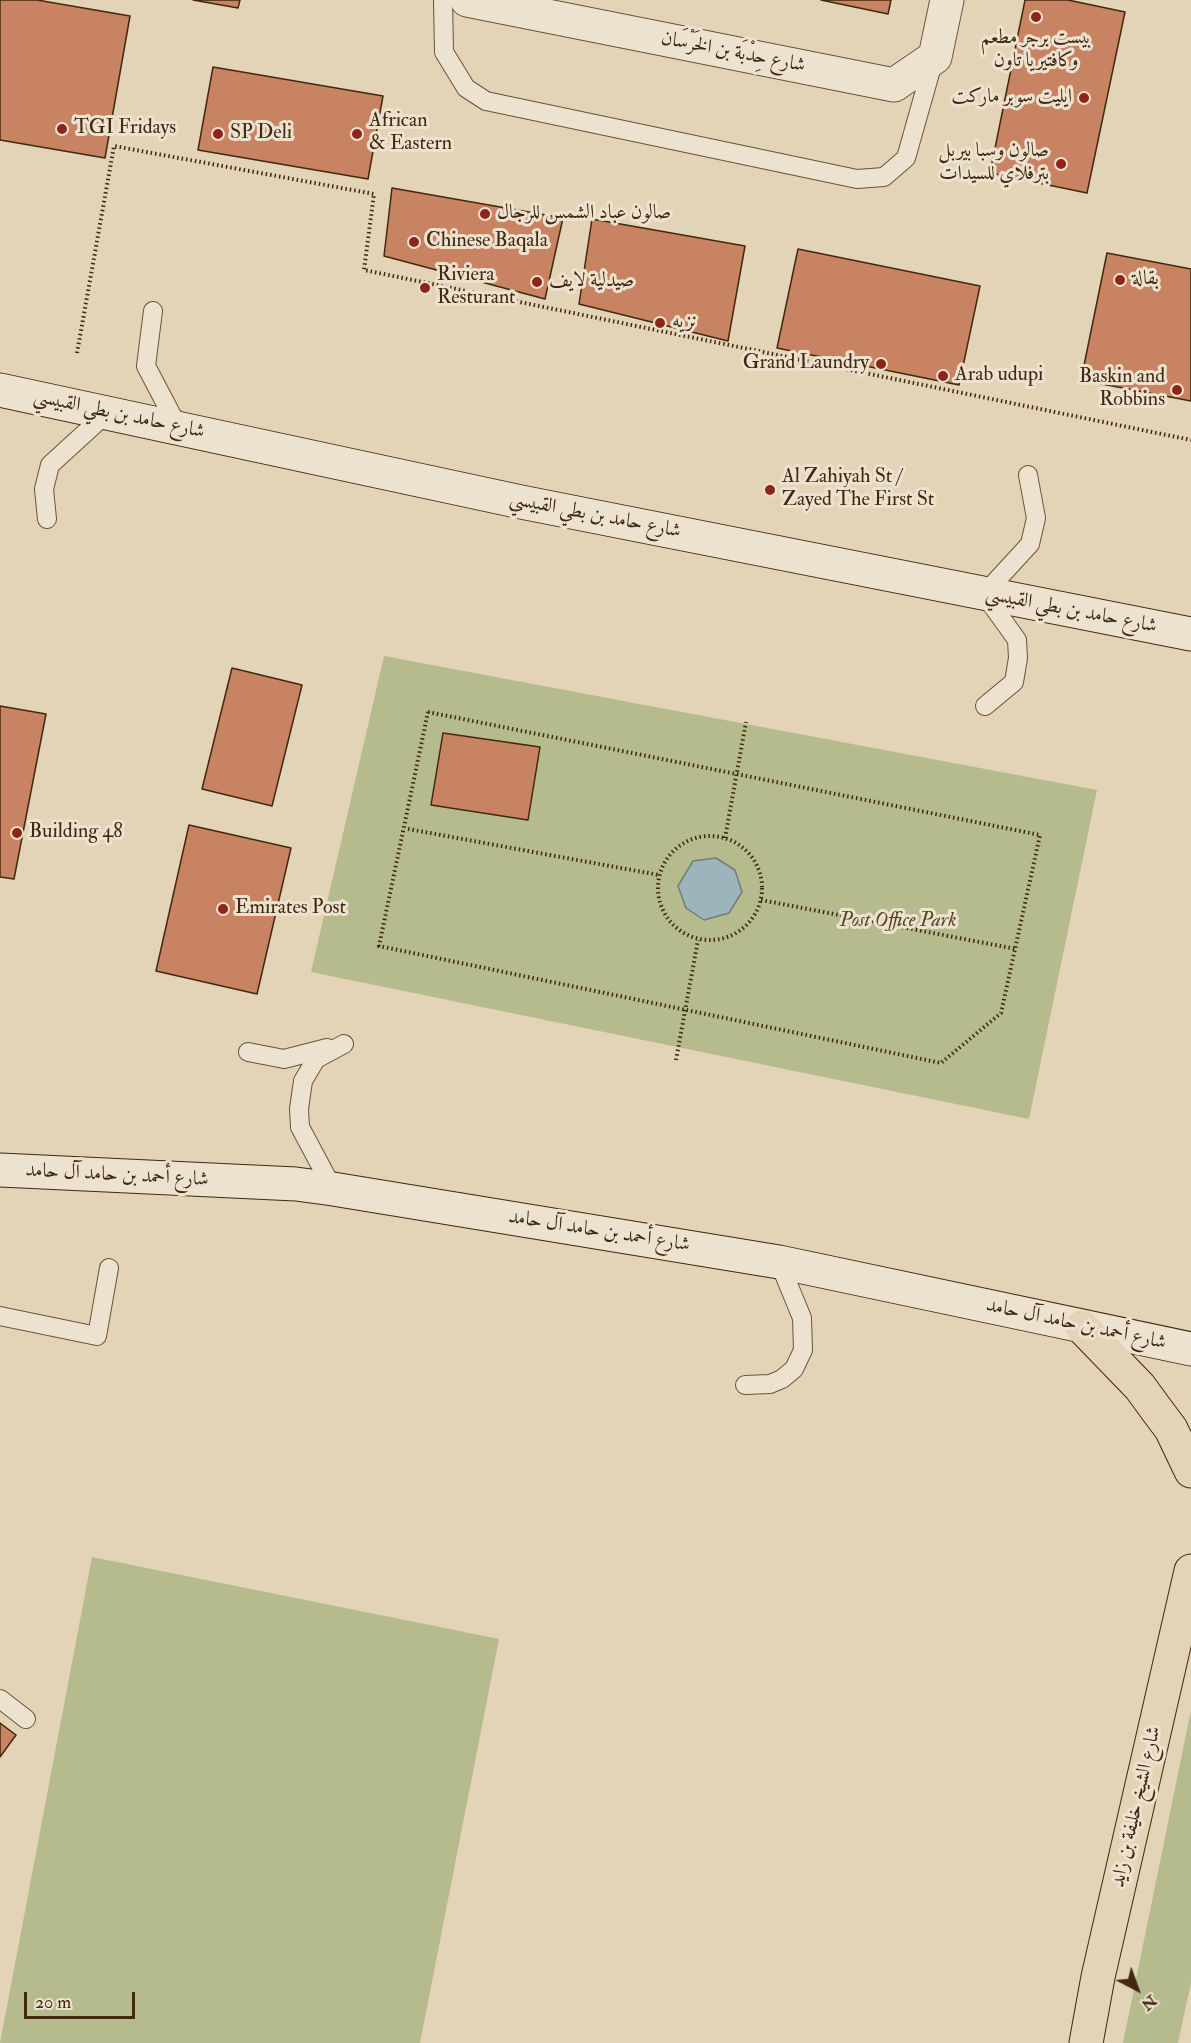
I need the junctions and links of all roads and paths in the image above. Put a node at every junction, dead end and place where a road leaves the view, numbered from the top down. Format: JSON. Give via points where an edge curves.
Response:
{"nodes":[{"id":1,"x":443,"y":0,"type":"edge"},
{"id":2,"x":467,"y":0,"type":"edge"},
{"id":3,"x":947,"y":0,"type":"edge"},
{"id":4,"x":935,"y":57,"type":"junction"},
{"id":5,"x":153,"y":311,"type":"dead end"},
{"id":6,"x":77,"y":354,"type":"dead end"},
{"id":7,"x":0,"y":390,"type":"edge"},
{"id":8,"x":108,"y":412,"type":"junction"},
{"id":9,"x":178,"y":427,"type":"junction"},
{"id":10,"x":1191,"y":440,"type":"edge"},
{"id":11,"x":1028,"y":475,"type":"dead end"},
{"id":12,"x":47,"y":519,"type":"dead end"},
{"id":13,"x":984,"y":594,"type":"junction"},
{"id":14,"x":1191,"y":634,"type":"edge"},
{"id":15,"x":985,"y":706,"type":"dead end"},
{"id":16,"x":746,"y":722,"type":"dead end"},
{"id":17,"x":737,"y":773,"type":"junction"},
{"id":18,"x":408,"y":829,"type":"dead end"},
{"id":19,"x":725,"y":838,"type":"junction"},
{"id":20,"x":659,"y":875,"type":"junction"},
{"id":21,"x":761,"y":900,"type":"junction"},
{"id":22,"x":698,"y":940,"type":"junction"},
{"id":23,"x":1016,"y":949,"type":"junction"},
{"id":24,"x":686,"y":1010,"type":"junction"},
{"id":25,"x":248,"y":1052,"type":"dead end"},
{"id":26,"x":676,"y":1060,"type":"dead end"},
{"id":27,"x":0,"y":1170,"type":"edge"},
{"id":28,"x":333,"y":1189,"type":"junction"},
{"id":29,"x":778,"y":1262,"type":"junction"},
{"id":30,"x":109,"y":1268,"type":"dead end"},
{"id":31,"x":0,"y":1316,"type":"edge"},
{"id":32,"x":1082,"y":1327,"type":"junction"},
{"id":33,"x":1191,"y":1349,"type":"edge"},
{"id":34,"x":745,"y":1385,"type":"dead end"},
{"id":35,"x":1191,"y":1471,"type":"edge"},
{"id":36,"x":1191,"y":1571,"type":"edge"},
{"id":37,"x":0,"y":1699,"type":"edge"},
{"id":38,"x":26,"y":1719,"type":"dead end"},
{"id":39,"x":1086,"y":2043,"type":"edge"}],
"edges":[{"from":1,"to":4,"type":"lane","via":[[444,52],[466,88],[486,101],[857,179],[884,177],[906,158]]},
{"from":2,"to":4,"type":"main road","name":"شارع حِدْبَة بن الخَرْسَان","via":[[894,85]]},
{"from":3,"to":4,"type":"main road"},
{"from":5,"to":9,"type":"lane","via":[[146,366]]},
{"from":6,"to":10,"type":"path","via":[[114,146],[374,194],[364,270]]},
{"from":7,"to":8,"type":"main road","name":"شارع حامد بن بطي القبيسي"},
{"from":8,"to":9,"type":"main road","name":"شارع حامد بن بطي القبيسي"},
{"from":8,"to":12,"type":"lane","via":[[50,465],[44,489]]},
{"from":9,"to":13,"type":"main road","name":"شارع حامد بن بطي القبيسي","via":[[521,502]]},
{"from":11,"to":13,"type":"lane","via":[[1036,518],[1034,534],[1023,554]]},
{"from":13,"to":14,"type":"main road","name":"شارع حامد بن بطي القبيسي"},
{"from":13,"to":15,"type":"lane","via":[[1017,640],[1018,658],[1014,682]]},
{"from":16,"to":17,"type":"path"},
{"from":17,"to":19,"type":"path"},
{"from":17,"to":23,"type":"path","via":[[1040,835]]},
{"from":17,"to":24,"type":"path","via":[[428,712],[379,946]]},
{"from":18,"to":20,"type":"path"},
{"from":19,"to":20,"type":"path","via":[[708,835],[692,839],[665,860]]},
{"from":19,"to":21,"type":"path","via":[[741,845],[753,858],[761,875]]},
{"from":20,"to":22,"type":"path","via":[[657,891],[669,922]]},
{"from":21,"to":22,"type":"path","via":[[748,925],[733,935]]},
{"from":21,"to":23,"type":"path"},
{"from":22,"to":24,"type":"path"},
{"from":23,"to":24,"type":"path","via":[[1001,1012],[941,1063]]},
{"from":24,"to":26,"type":"path"},
{"from":25,"to":28,"type":"lane","via":[[284,1059],[344,1044],[316,1059],[303,1081],[299,1109],[300,1127]]},
{"from":27,"to":28,"type":"main road","name":"شارع أحمد بن حامد آل حامد"},
{"from":28,"to":29,"type":"main road","name":"شارع أحمد بن حامد آل حامد"},
{"from":29,"to":32,"type":"main road","name":"شارع أحمد بن حامد آل حامد"},
{"from":29,"to":34,"type":"lane","via":[[802,1318],[803,1350],[794,1369],[782,1379],[770,1384]]},
{"from":30,"to":31,"type":"lane","via":[[97,1336]]},
{"from":32,"to":33,"type":"main road","name":"شارع أحمد بن حامد آل حامد"},
{"from":32,"to":35,"type":"main road","via":[[1156,1408]]},
{"from":36,"to":39,"type":"main road","name":"شارع الشيخ خليفة بن زايد"},
{"from":37,"to":38,"type":"lane"}]}
